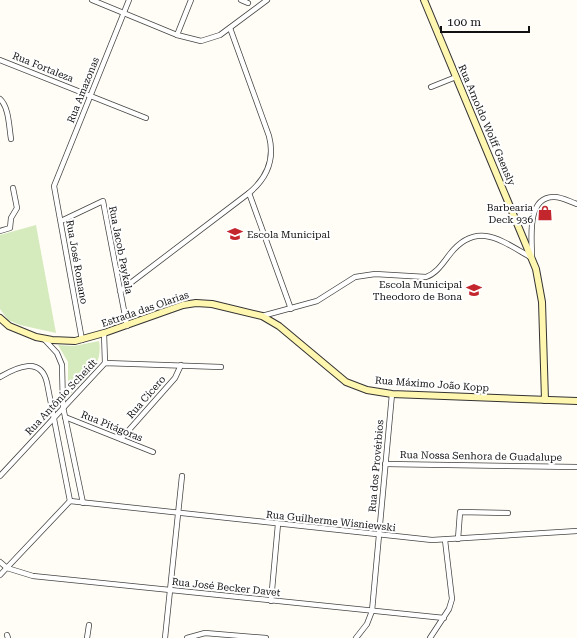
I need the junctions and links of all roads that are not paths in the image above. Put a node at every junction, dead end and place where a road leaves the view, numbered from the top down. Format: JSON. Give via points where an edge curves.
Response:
{"nodes":[{"id":1,"x":92,"y":0,"type":"edge"},
{"id":2,"x":129,"y":0,"type":"edge"},
{"id":3,"x":191,"y":0,"type":"edge"},
{"id":4,"x":241,"y":0,"type":"edge"},
{"id":5,"x":267,"y":0,"type":"edge"},
{"id":6,"x":424,"y":0,"type":"edge"},
{"id":7,"x":248,"y":2,"type":"dead end"},
{"id":8,"x":124,"y":13,"type":"junction"},
{"id":9,"x":230,"y":28,"type":"junction"},
{"id":10,"x":177,"y":35,"type":"junction"},
{"id":11,"x":0,"y":60,"type":"edge"},
{"id":12,"x":456,"y":77,"type":"junction"},
{"id":13,"x":430,"y":87,"type":"dead end"},
{"id":14,"x":91,"y":96,"type":"junction"},
{"id":15,"x":0,"y":99,"type":"edge"},
{"id":16,"x":146,"y":118,"type":"dead end"},
{"id":17,"x":10,"y":138,"type":"dead end"},
{"id":18,"x":54,"y":186,"type":"joint"},
{"id":19,"x":13,"y":188,"type":"dead end"},
{"id":20,"x":249,"y":193,"type":"junction"},
{"id":21,"x":577,"y":204,"type":"edge"},
{"id":22,"x":61,"y":221,"type":"junction"},
{"id":23,"x":0,"y":231,"type":"edge"},
{"id":24,"x":532,"y":258,"type":"junction"},
{"id":25,"x":120,"y":291,"type":"junction"},
{"id":26,"x":291,"y":309,"type":"junction"},
{"id":27,"x":262,"y":316,"type":"junction"},
{"id":28,"x":0,"y":318,"type":"edge"},
{"id":29,"x":127,"y":326,"type":"junction"},
{"id":30,"x":104,"y":334,"type":"junction"},
{"id":31,"x":44,"y":339,"type":"junction"},
{"id":32,"x":82,"y":340,"type":"junction"},
{"id":33,"x":104,"y":363,"type":"junction"},
{"id":34,"x":181,"y":365,"type":"junction"},
{"id":35,"x":221,"y":367,"type":"dead end"},
{"id":36,"x":0,"y":377,"type":"edge"},
{"id":37,"x":392,"y":394,"type":"junction"},
{"id":38,"x":546,"y":400,"type":"junction"},
{"id":39,"x":577,"y":401,"type":"edge"},
{"id":40,"x":63,"y":407,"type":"junction"},
{"id":41,"x":65,"y":417,"type":"junction"},
{"id":42,"x":54,"y":418,"type":"junction"},
{"id":43,"x":122,"y":439,"type":"junction"},
{"id":44,"x":153,"y":452,"type":"dead end"},
{"id":45,"x":386,"y":464,"type":"junction"},
{"id":46,"x":577,"y":467,"type":"edge"},
{"id":47,"x":0,"y":476,"type":"edge"},
{"id":48,"x":182,"y":476,"type":"dead end"},
{"id":49,"x":70,"y":501,"type":"junction"},
{"id":50,"x":83,"y":503,"type":"junction"},
{"id":51,"x":178,"y":513,"type":"junction"},
{"id":52,"x":508,"y":514,"type":"dead end"},
{"id":53,"x":278,"y":524,"type":"junction"},
{"id":54,"x":577,"y":531,"type":"edge"},
{"id":55,"x":379,"y":535,"type":"junction"},
{"id":56,"x":458,"y":539,"type":"junction"},
{"id":57,"x":445,"y":540,"type":"junction"},
{"id":58,"x":0,"y":562,"type":"edge"},
{"id":59,"x":7,"y":568,"type":"junction"},
{"id":60,"x":0,"y":575,"type":"edge"},
{"id":61,"x":170,"y":591,"type":"junction"},
{"id":62,"x":271,"y":601,"type":"junction"},
{"id":63,"x":372,"y":611,"type":"junction"},
{"id":64,"x":444,"y":618,"type":"junction"},
{"id":65,"x":89,"y":625,"type":"dead end"},
{"id":66,"x":87,"y":638,"type":"edge"},
{"id":67,"x":165,"y":638,"type":"edge"},
{"id":68,"x":187,"y":638,"type":"edge"},
{"id":69,"x":266,"y":638,"type":"edge"},
{"id":70,"x":356,"y":638,"type":"edge"},
{"id":71,"x":430,"y":638,"type":"edge"}],
"edges":[{"from":1,"to":8,"type":"street"},
{"from":2,"to":8,"type":"street","name":"Rua Amazonas"},
{"from":3,"to":10,"type":"street"},
{"from":4,"to":7,"type":"street"},
{"from":5,"to":9,"type":"street"},
{"from":6,"to":12,"type":"main road","name":"Rua Arnoldo Wolff Gaensly"},
{"from":8,"to":10,"type":"street"},
{"from":8,"to":14,"type":"street","name":"Rua Amazonas"},
{"from":9,"to":10,"type":"street","via":[[216,37],[201,41]]},
{"from":9,"to":20,"type":"street","via":[[272,152],[264,178]]},
{"from":11,"to":14,"type":"street","name":"Rua Fortaleza"},
{"from":12,"to":13,"type":"street"},
{"from":12,"to":24,"type":"main road","name":"Rua Arnoldo Wolff Gaensly"},
{"from":14,"to":16,"type":"street","name":"Rua Fortaleza"},
{"from":14,"to":18,"type":"street","name":"Rua Amazonas"},
{"from":15,"to":17,"type":"street","via":[[4,102]]},
{"from":18,"to":22,"type":"street","name":"Rua José Romano"},
{"from":19,"to":23,"type":"street","via":[[16,210],[11,218],[10,228]]},
{"from":20,"to":25,"type":"street"},
{"from":20,"to":26,"type":"street"},
{"from":21,"to":24,"type":"street","via":[[553,197],[546,198],[535,209]]},
{"from":22,"to":25,"type":"street","name":"Rua Jacob Paykala","via":[[102,201]]},
{"from":22,"to":32,"type":"street","name":"Rua José Romano"},
{"from":24,"to":26,"type":"street","name":"Estrada das Olarias","via":[[493,237],[472,236],[460,243],[440,267],[426,277],[364,274],[346,281],[317,301]]},
{"from":24,"to":38,"type":"main road","name":"Rua Arnoldo Wolff Gaensly","via":[[541,289]]},
{"from":25,"to":29,"type":"street","name":"Rua Jacob Paykala"},
{"from":26,"to":27,"type":"street","name":"Estrada das Olarias"},
{"from":27,"to":29,"type":"main road","name":"Estrada das Olarias","via":[[212,304],[196,303],[182,305]]},
{"from":27,"to":37,"type":"main road","name":"Rua Máximo João Kopp","via":[[279,326],[346,382],[367,390]]},
{"from":28,"to":31,"type":"main road","name":"Estrada das Olarias","via":[[16,330]]},
{"from":29,"to":30,"type":"main road","name":"Estrada das Olarias"},
{"from":30,"to":32,"type":"main road","name":"Estrada das Olarias"},
{"from":30,"to":33,"type":"street"},
{"from":31,"to":32,"type":"main road","name":"Estrada das Olarias"},
{"from":31,"to":40,"type":"street","via":[[57,353],[62,365]]},
{"from":33,"to":34,"type":"street","name":"Rua Antônio Scheidt"},
{"from":33,"to":40,"type":"street","name":"Rua Antônio Scheidt"},
{"from":34,"to":35,"type":"street","name":"Rua Antônio Scheidt"},
{"from":34,"to":43,"type":"street","name":"Rua Cícero","via":[[175,378]]},
{"from":36,"to":42,"type":"street","via":[[26,366],[40,368],[45,376]]},
{"from":37,"to":38,"type":"main road","name":"Rua Máximo João Kopp"},
{"from":37,"to":45,"type":"street","name":"Rua dos Provérbios"},
{"from":38,"to":39,"type":"main road","name":"Rua Máximo João Kopp"},
{"from":40,"to":41,"type":"street"},
{"from":40,"to":42,"type":"street","name":"Rua Antônio Scheidt"},
{"from":41,"to":43,"type":"street","name":"Rua Pitágoras"},
{"from":41,"to":50,"type":"street"},
{"from":42,"to":47,"type":"street","name":"Rua Antônio Scheidt"},
{"from":42,"to":49,"type":"street"},
{"from":43,"to":44,"type":"street","name":"Rua Pitágoras"},
{"from":45,"to":46,"type":"street","name":"Rua Nossa Senhora de Guadalupe"},
{"from":45,"to":55,"type":"street","name":"Rua dos Provérbios"},
{"from":48,"to":51,"type":"street"},
{"from":49,"to":50,"type":"street","name":"Rua Guilherme Wisniewski"},
{"from":49,"to":59,"type":"street"},
{"from":50,"to":51,"type":"street","name":"Rua Guilherme Wisniewski"},
{"from":51,"to":53,"type":"street","name":"Rua Guilherme Wisniewski"},
{"from":51,"to":61,"type":"street"},
{"from":52,"to":56,"type":"street","via":[[460,512]]},
{"from":53,"to":55,"type":"street","name":"Rua Guilherme Wisniewski"},
{"from":53,"to":62,"type":"street"},
{"from":54,"to":56,"type":"street","name":"Rua Guilherme Wisniewski"},
{"from":55,"to":57,"type":"street","name":"Rua Guilherme Wisniewski"},
{"from":55,"to":63,"type":"street","name":"Rua dos Provérbios"},
{"from":56,"to":57,"type":"street","name":"Rua Guilherme Wisniewski"},
{"from":57,"to":64,"type":"street","via":[[453,594],[452,604]]},
{"from":58,"to":59,"type":"street"},
{"from":59,"to":60,"type":"street"},
{"from":59,"to":61,"type":"street","name":"Rua José Becker Davet","via":[[33,576]]},
{"from":61,"to":62,"type":"street","name":"Rua José Becker Davet"},
{"from":61,"to":67,"type":"street"},
{"from":62,"to":63,"type":"street","name":"Rua José Becker Davet"},
{"from":63,"to":64,"type":"street","name":"Rua José Becker Davet"},
{"from":63,"to":70,"type":"street","via":[[367,624]]},
{"from":64,"to":71,"type":"street"},
{"from":65,"to":66,"type":"street"},
{"from":68,"to":69,"type":"street","via":[[205,633]]}]}
